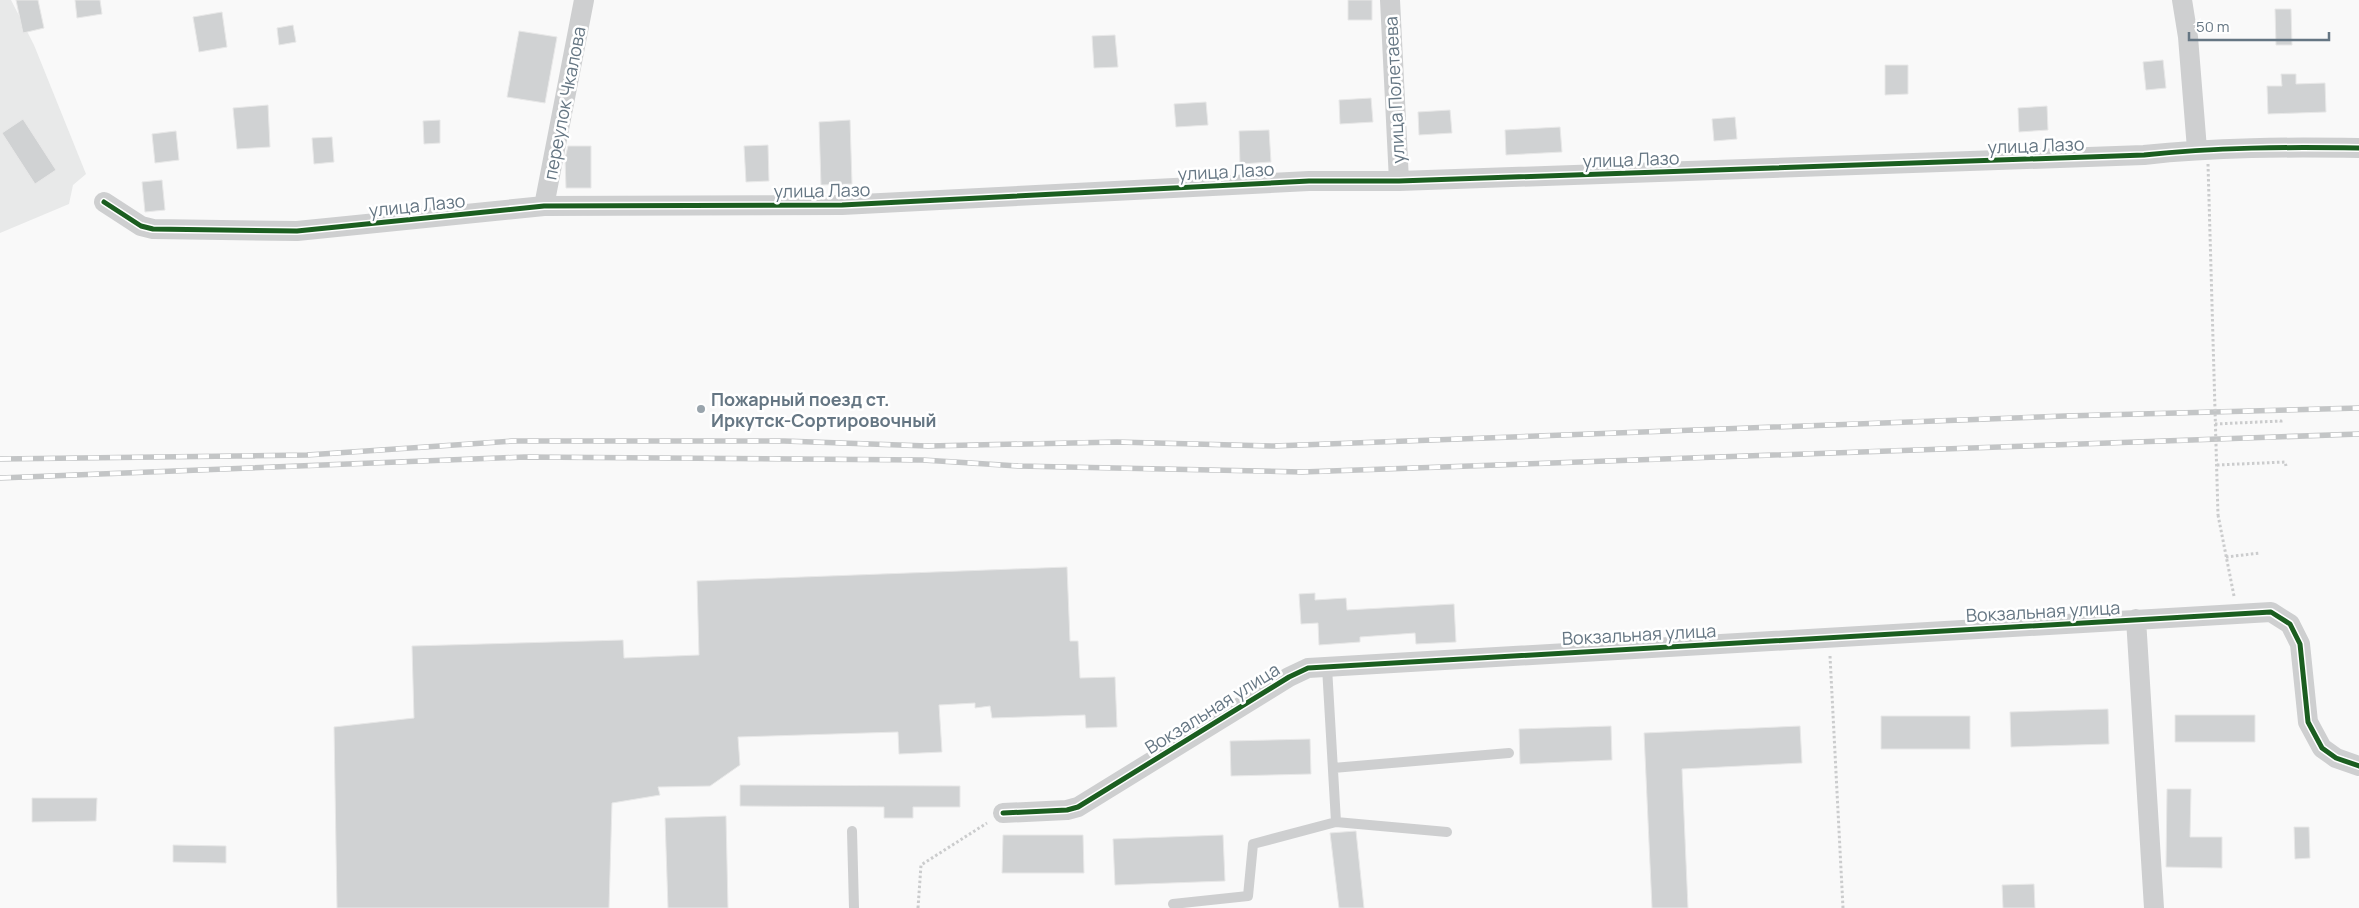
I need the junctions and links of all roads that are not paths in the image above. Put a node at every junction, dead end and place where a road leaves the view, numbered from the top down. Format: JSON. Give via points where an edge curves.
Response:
{"nodes":[{"id":1,"x":584,"y":0,"type":"edge"},
{"id":2,"x":1390,"y":0,"type":"edge"},
{"id":3,"x":2182,"y":0,"type":"edge"},
{"id":4,"x":2359,"y":148,"type":"edge"},
{"id":5,"x":2202,"y":157,"type":"junction"},
{"id":6,"x":1399,"y":181,"type":"junction"},
{"id":7,"x":104,"y":202,"type":"dead end"},
{"id":8,"x":544,"y":206,"type":"junction"},
{"id":9,"x":2136,"y":619,"type":"junction"},
{"id":10,"x":1327,"y":667,"type":"junction"},
{"id":11,"x":1509,"y":753,"type":"dead end"},
{"id":12,"x":2359,"y":766,"type":"edge"},
{"id":13,"x":1333,"y":768,"type":"junction"},
{"id":14,"x":1003,"y":813,"type":"road end"},
{"id":15,"x":1336,"y":822,"type":"junction"},
{"id":16,"x":852,"y":831,"type":"dead end"},
{"id":17,"x":1447,"y":832,"type":"dead end"},
{"id":18,"x":1173,"y":904,"type":"dead end"},
{"id":19,"x":854,"y":908,"type":"edge"},
{"id":20,"x":2154,"y":908,"type":"edge"}],
"edges":[{"from":1,"to":8,"type":"street","name":"переулок Чкалова"},
{"from":2,"to":6,"type":"street","name":"улица Полетаева"},
{"from":3,"to":5,"type":"street"},
{"from":4,"to":5,"type":"street","name":"улица Лазо","via":[[2273,147]]},
{"from":5,"to":6,"type":"street","name":"улица Лазо","via":[[2144,155]]},
{"from":6,"to":8,"type":"street","name":"улица Лазо","via":[[1310,181],[842,205]]},
{"from":7,"to":8,"type":"street","name":"улица Лазо","via":[[141,226],[153,229],[297,231]]},
{"from":9,"to":10,"type":"street","name":"Вокзальная улица"},
{"from":9,"to":12,"type":"street","name":"Вокзальная улица","via":[[2271,612],[2290,624],[2300,644],[2308,722],[2322,748],[2336,758]]},
{"from":9,"to":20,"type":"street"},
{"from":10,"to":13,"type":"lane"},
{"from":10,"to":14,"type":"street","name":"Вокзальная улица","via":[[1308,668],[1289,677],[1078,807]]},
{"from":11,"to":13,"type":"lane"},
{"from":13,"to":15,"type":"lane"},
{"from":15,"to":17,"type":"lane"},
{"from":15,"to":18,"type":"lane","via":[[1253,844],[1248,896]]},
{"from":16,"to":19,"type":"lane"}]}
